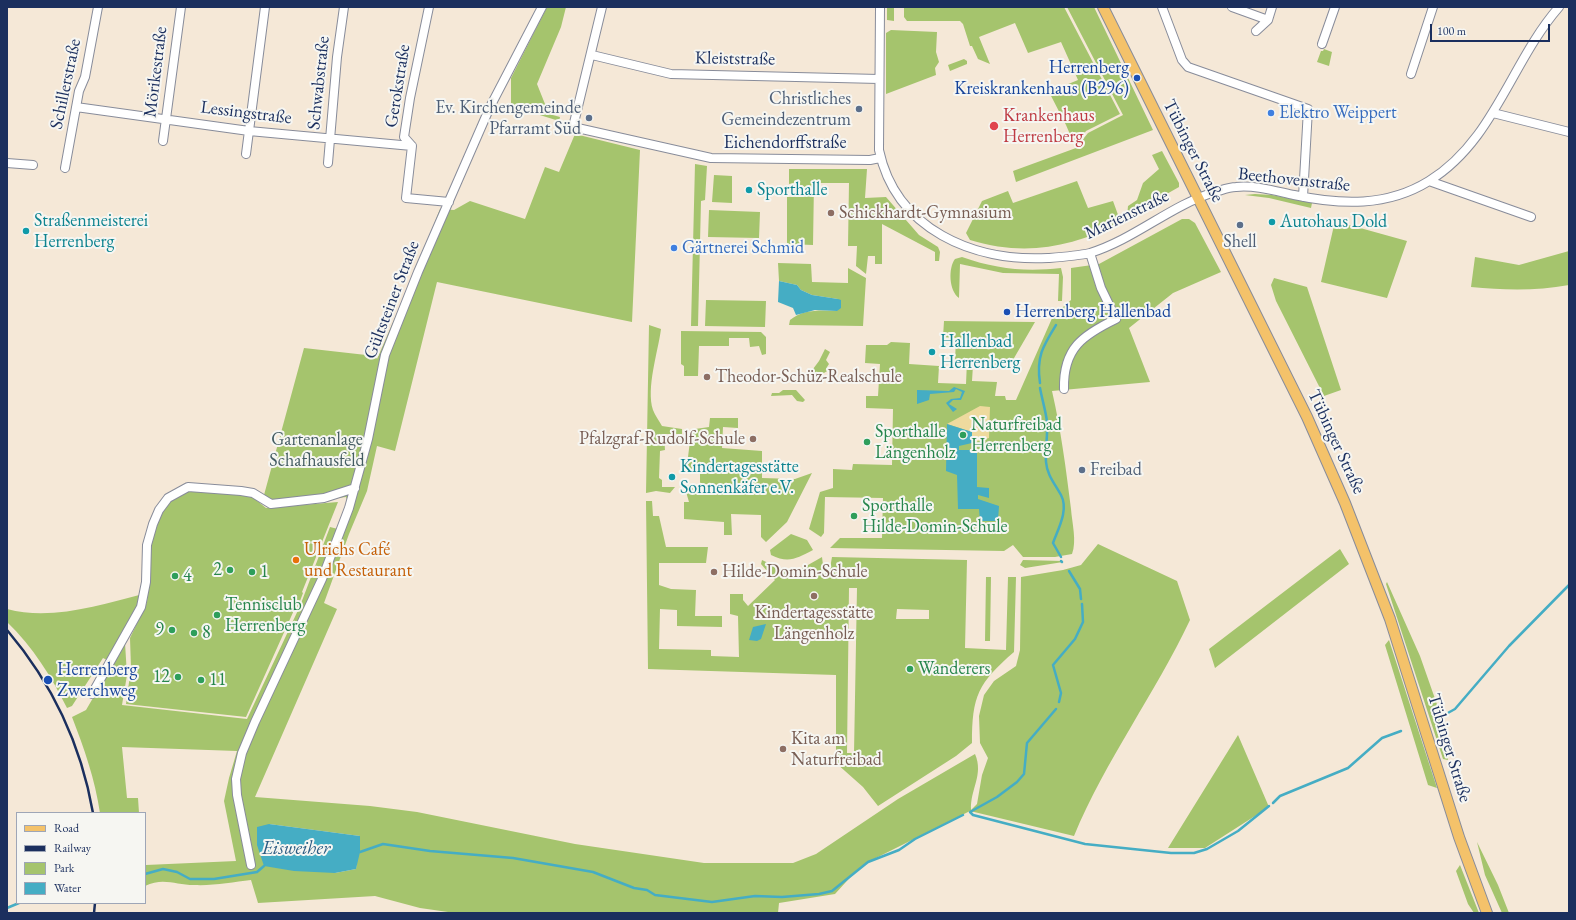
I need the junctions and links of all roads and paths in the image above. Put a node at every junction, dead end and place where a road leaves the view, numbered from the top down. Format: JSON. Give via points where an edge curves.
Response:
{"nodes":[{"id":1,"x":98,"y":7,"type":"edge"},
{"id":2,"x":180,"y":7,"type":"edge"},
{"id":3,"x":265,"y":7,"type":"edge"},
{"id":4,"x":344,"y":7,"type":"edge"},
{"id":5,"x":429,"y":7,"type":"edge"},
{"id":6,"x":542,"y":7,"type":"edge"},
{"id":7,"x":602,"y":7,"type":"edge"},
{"id":8,"x":880,"y":7,"type":"edge"},
{"id":9,"x":1103,"y":7,"type":"edge"},
{"id":10,"x":1162,"y":7,"type":"edge"},
{"id":11,"x":1232,"y":7,"type":"edge"},
{"id":12,"x":1272,"y":7,"type":"edge"},
{"id":13,"x":1335,"y":7,"type":"edge"},
{"id":14,"x":1433,"y":7,"type":"edge"},
{"id":15,"x":1559,"y":7,"type":"edge"},
{"id":16,"x":1268,"y":20,"type":"junction"},
{"id":17,"x":1256,"y":31,"type":"dead end"},
{"id":18,"x":1322,"y":44,"type":"dead end"},
{"id":19,"x":592,"y":55,"type":"junction"},
{"id":20,"x":1411,"y":74,"type":"dead end"},
{"id":21,"x":879,"y":79,"type":"junction"},
{"id":22,"x":76,"y":107,"type":"junction"},
{"id":23,"x":1493,"y":114,"type":"junction"},
{"id":24,"x":166,"y":119,"type":"junction"},
{"id":25,"x":249,"y":131,"type":"junction"},
{"id":26,"x":1569,"y":132,"type":"edge"},
{"id":27,"x":330,"y":139,"type":"junction"},
{"id":28,"x":163,"y":141,"type":"dead end"},
{"id":29,"x":412,"y":146,"type":"junction"},
{"id":30,"x":246,"y":154,"type":"dead end"},
{"id":31,"x":880,"y":158,"type":"junction"},
{"id":32,"x":7,"y":163,"type":"edge"},
{"id":33,"x":328,"y":163,"type":"dead end"},
{"id":34,"x":33,"y":165,"type":"dead end"},
{"id":35,"x":65,"y":168,"type":"dead end"},
{"id":36,"x":1429,"y":181,"type":"junction"},
{"id":37,"x":1303,"y":197,"type":"junction"},
{"id":38,"x":1197,"y":198,"type":"junction"},
{"id":39,"x":449,"y":202,"type":"junction"},
{"id":40,"x":1531,"y":217,"type":"dead end"},
{"id":41,"x":1090,"y":252,"type":"junction"},
{"id":42,"x":1064,"y":389,"type":"dead end"},
{"id":43,"x":354,"y":488,"type":"junction"},
{"id":44,"x":92,"y":694,"type":"dead end"},
{"id":45,"x":251,"y":865,"type":"dead end"},
{"id":46,"x":1487,"y":913,"type":"edge"}],
"edges":[{"from":1,"to":22,"type":"street","name":"Schillerstraße","via":[[85,77]]},
{"from":2,"to":24,"type":"street","name":"Mörikestraße"},
{"from":3,"to":25,"type":"street"},
{"from":4,"to":27,"type":"street","name":"Schwabstraße","via":[[336,57]]},
{"from":5,"to":29,"type":"street","name":"Gerokstraße","via":[[404,137]]},
{"from":6,"to":39,"type":"street","name":"Gültsteiner Straße","via":[[490,107]]},
{"from":7,"to":19,"type":"street"},
{"from":8,"to":21,"type":"street","name":"Marienstraße"},
{"from":9,"to":38,"type":"main road","name":"Tübinger Straße"},
{"from":10,"to":37,"type":"street","via":[[1182,60],[1188,67],[1308,109]]},
{"from":11,"to":16,"type":"street"},
{"from":12,"to":16,"type":"street"},
{"from":13,"to":18,"type":"street"},
{"from":14,"to":20,"type":"street"},
{"from":15,"to":23,"type":"street","name":"Beethovenstraße","via":[[1544,24]]},
{"from":16,"to":17,"type":"street"},
{"from":19,"to":21,"type":"street","name":"Kleiststraße","via":[[671,74]]},
{"from":19,"to":31,"type":"street","name":"Eichendorffstraße","via":[[573,128],[711,158]]},
{"from":21,"to":31,"type":"street","name":"Marienstraße"},
{"from":22,"to":24,"type":"street","name":"Lessingstraße"},
{"from":22,"to":35,"type":"street","name":"Schillerstraße"},
{"from":23,"to":26,"type":"street"},
{"from":23,"to":36,"type":"street","name":"Beethovenstraße","via":[[1454,163]]},
{"from":24,"to":25,"type":"street","name":"Lessingstraße"},
{"from":24,"to":28,"type":"street","name":"Mörikestraße"},
{"from":25,"to":27,"type":"street","name":"Lessingstraße"},
{"from":25,"to":30,"type":"street"},
{"from":27,"to":29,"type":"street","name":"Lessingstraße"},
{"from":27,"to":33,"type":"street","name":"Schwabstraße"},
{"from":29,"to":39,"type":"street","name":"Gerokstraße","via":[[406,198]]},
{"from":31,"to":41,"type":"street","name":"Marienstraße","via":[[895,190],[907,208],[924,223],[952,241],[974,250],[1011,258],[1062,258]]},
{"from":32,"to":34,"type":"street"},
{"from":36,"to":37,"type":"street","name":"Beethovenstraße","via":[[1399,196],[1366,202],[1335,203]]},
{"from":36,"to":40,"type":"street"},
{"from":37,"to":38,"type":"street","name":"Beethovenstraße","via":[[1235,187]]},
{"from":38,"to":41,"type":"street","name":"Marienstraße","via":[[1130,235]]},
{"from":38,"to":46,"type":"main road","name":"Tübinger Straße","via":[[1307,417],[1353,520],[1390,619],[1459,837]]},
{"from":39,"to":43,"type":"street","name":"Gültsteiner Straße","via":[[385,355],[368,439]]},
{"from":41,"to":42,"type":"street","via":[[1101,288],[1116,319],[1087,334],[1076,347],[1066,368]]},
{"from":43,"to":44,"type":"street","via":[[324,498],[271,504],[254,494],[241,491],[188,487],[168,498],[159,510],[147,545],[146,582],[141,607]]},
{"from":43,"to":45,"type":"street","name":"Gültsteiner Straße","via":[[322,579],[242,753],[236,779],[237,795]]}]}
